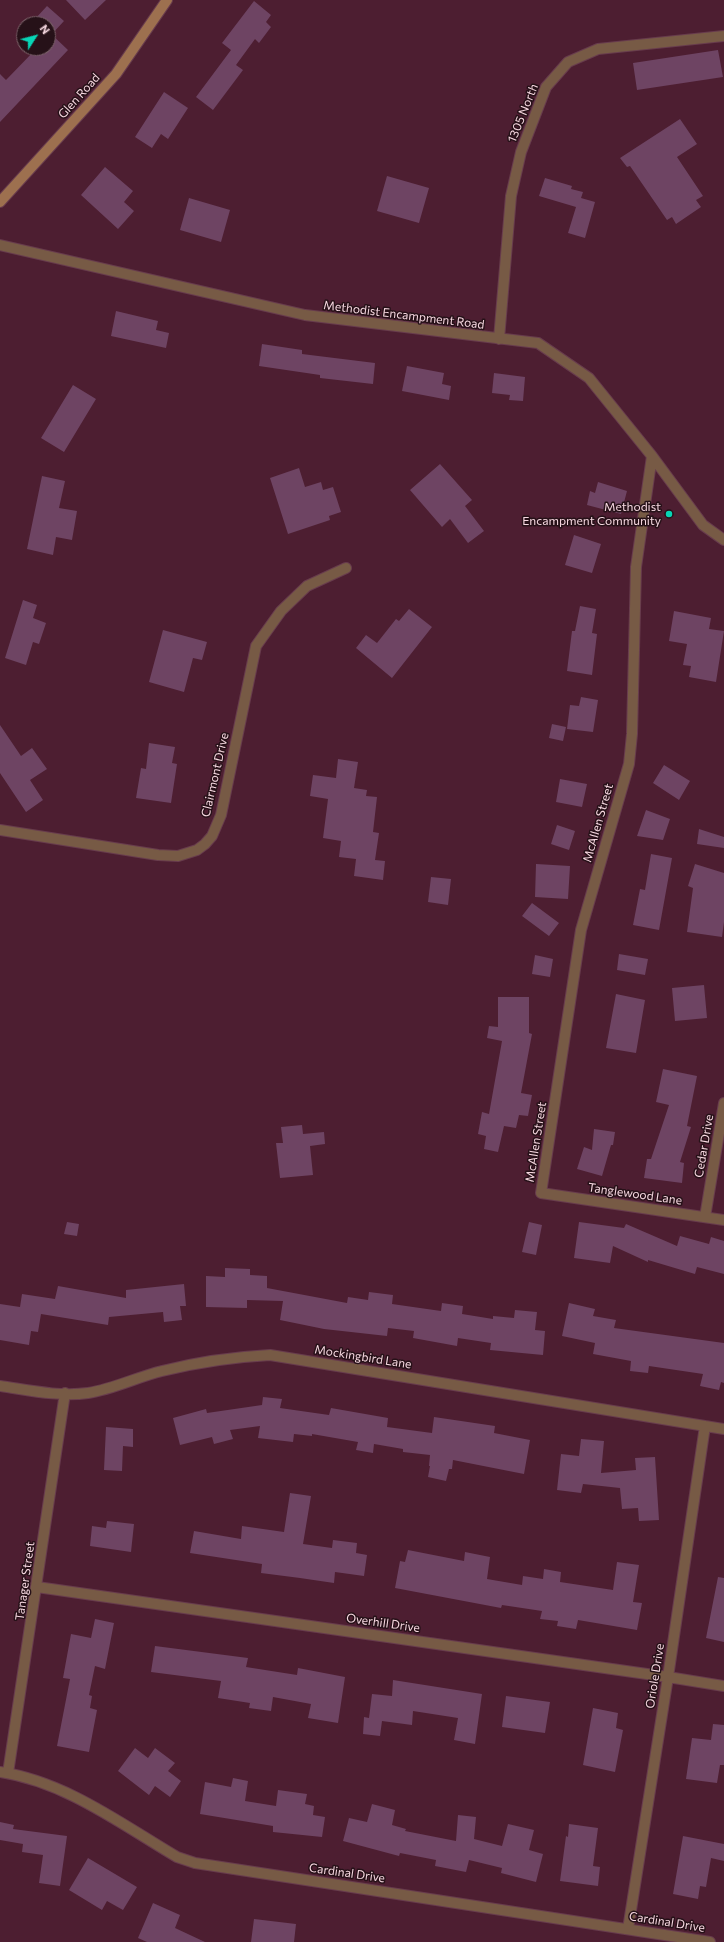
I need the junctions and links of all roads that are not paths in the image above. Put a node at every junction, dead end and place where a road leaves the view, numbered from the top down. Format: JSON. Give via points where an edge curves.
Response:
{"nodes":[{"id":1,"x":168,"y":0,"type":"edge"},
{"id":2,"x":724,"y":36,"type":"edge"},
{"id":3,"x":0,"y":202,"type":"edge"},
{"id":4,"x":0,"y":245,"type":"edge"},
{"id":5,"x":499,"y":339,"type":"junction"},
{"id":6,"x":652,"y":456,"type":"junction"},
{"id":7,"x":724,"y":540,"type":"edge"},
{"id":8,"x":346,"y":568,"type":"dead end"},
{"id":9,"x":0,"y":830,"type":"edge"},
{"id":10,"x":724,"y":1103,"type":"edge"},
{"id":11,"x":542,"y":1194,"type":"joint"},
{"id":12,"x":705,"y":1217,"type":"junction"},
{"id":13,"x":724,"y":1220,"type":"edge"},
{"id":14,"x":0,"y":1386,"type":"edge"},
{"id":15,"x":65,"y":1393,"type":"junction"},
{"id":16,"x":705,"y":1426,"type":"junction"},
{"id":17,"x":724,"y":1428,"type":"edge"},
{"id":18,"x":37,"y":1587,"type":"junction"},
{"id":19,"x":668,"y":1677,"type":"junction"},
{"id":20,"x":724,"y":1686,"type":"edge"},
{"id":21,"x":4,"y":1773,"type":"edge"},
{"id":22,"x":628,"y":1930,"type":"junction"},
{"id":23,"x":710,"y":1942,"type":"edge"}],
"edges":[{"from":1,"to":3,"type":"street","name":"Glen Road","via":[[116,74]]},
{"from":2,"to":5,"type":"street","name":"1305 North","via":[[598,49],[568,62],[546,88],[521,152],[511,196]]},
{"from":4,"to":5,"type":"street","name":"Methodist Encampment Road","via":[[305,315]]},
{"from":5,"to":6,"type":"street","name":"Methodist Encampment Road","via":[[538,343],[589,378]]},
{"from":6,"to":7,"type":"street","name":"Methodist Encampment Road","via":[[703,525]]},
{"from":6,"to":11,"type":"street","name":"McAllen Street","via":[[636,567],[629,764],[581,930]]},
{"from":8,"to":9,"type":"street","name":"Clairmont Drive","via":[[307,586],[281,611],[256,646],[221,815],[212,836],[205,844],[188,854],[158,855]]},
{"from":10,"to":12,"type":"street","name":"Cedar Drive"},
{"from":11,"to":12,"type":"street","name":"Tanglewood Lane"},
{"from":12,"to":13,"type":"street","name":"Tanglewood Lane"},
{"from":14,"to":15,"type":"street","name":"Mockingbird Lane"},
{"from":15,"to":16,"type":"street","name":"Mockingbird Lane","via":[[88,1393],[160,1372],[233,1356],[270,1355]]},
{"from":15,"to":18,"type":"street","name":"Tanager Street"},
{"from":16,"to":17,"type":"street","name":"Mockingbird Lane"},
{"from":16,"to":19,"type":"street","name":"Oriole Drive"},
{"from":18,"to":19,"type":"street","name":"Overhill Drive"},
{"from":18,"to":21,"type":"street","name":"Tanager Street"},
{"from":19,"to":20,"type":"street","name":"Overhill Drive"},
{"from":19,"to":22,"type":"street","name":"Oriole Drive"},
{"from":21,"to":22,"type":"street","name":"Cardinal Drive","via":[[70,1793],[177,1857],[195,1863]]},
{"from":22,"to":23,"type":"street","name":"Cardinal Drive"}]}
